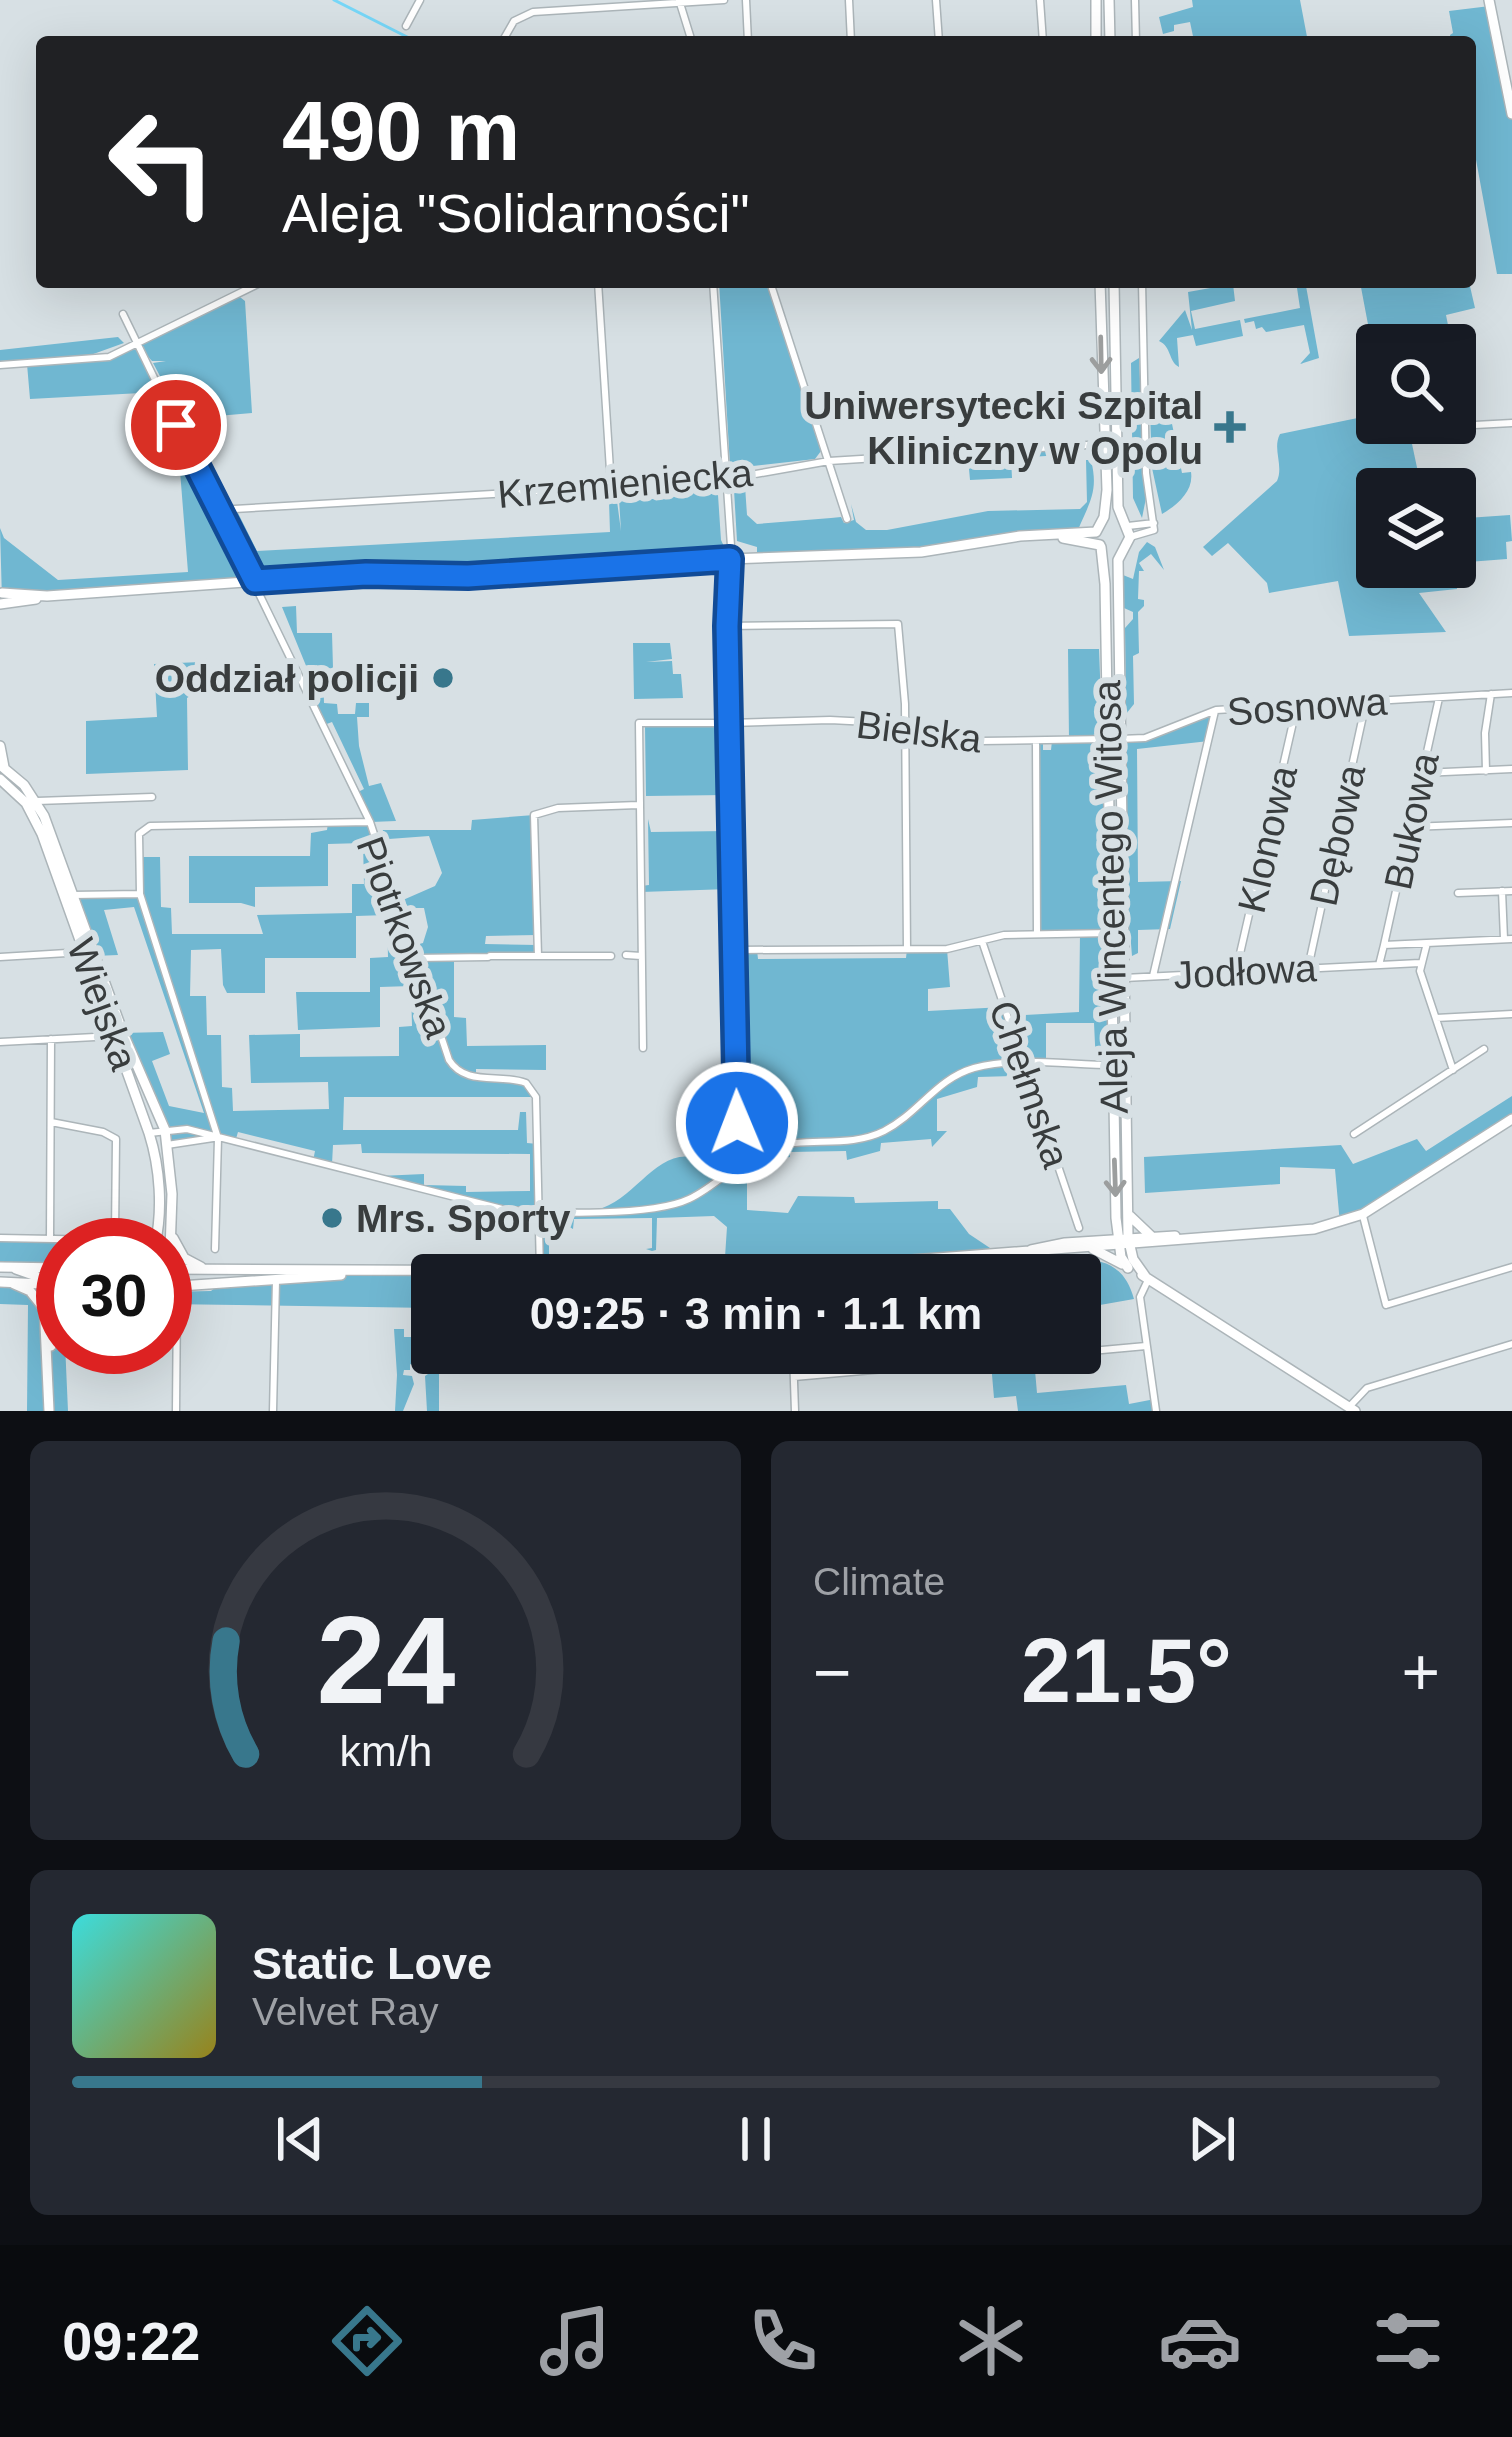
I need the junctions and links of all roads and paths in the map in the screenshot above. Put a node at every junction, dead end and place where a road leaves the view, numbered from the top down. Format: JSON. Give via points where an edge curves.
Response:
{"nodes":[{"id":1,"x":421,"y":0,"type":"edge"},
{"id":2,"x":724,"y":0,"type":"edge"},
{"id":3,"x":746,"y":0,"type":"edge"},
{"id":4,"x":848,"y":0,"type":"edge"},
{"id":5,"x":936,"y":0,"type":"edge"},
{"id":6,"x":1040,"y":0,"type":"edge"},
{"id":7,"x":1096,"y":0,"type":"edge"},
{"id":8,"x":1109,"y":0,"type":"edge"},
{"id":9,"x":1135,"y":0,"type":"edge"},
{"id":10,"x":1489,"y":0,"type":"edge"},
{"id":11,"x":679,"y":1,"type":"edge"},
{"id":12,"x":406,"y":26,"type":"dead end"},
{"id":13,"x":505,"y":36,"type":"edge"},
{"id":14,"x":690,"y":36,"type":"edge"},
{"id":15,"x":748,"y":36,"type":"edge"},
{"id":16,"x":851,"y":36,"type":"edge"},
{"id":17,"x":939,"y":36,"type":"edge"},
{"id":18,"x":1043,"y":36,"type":"edge"},
{"id":19,"x":1096,"y":36,"type":"edge"},
{"id":20,"x":1110,"y":36,"type":"edge"},
{"id":21,"x":1136,"y":36,"type":"edge"},
{"id":22,"x":1512,"y":114,"type":"edge"},
{"id":23,"x":250,"y":288,"type":"edge"},
{"id":24,"x":598,"y":288,"type":"edge"},
{"id":25,"x":713,"y":288,"type":"edge"},
{"id":26,"x":772,"y":288,"type":"edge"},
{"id":27,"x":1100,"y":288,"type":"edge"},
{"id":28,"x":1114,"y":288,"type":"edge"},
{"id":29,"x":1142,"y":288,"type":"edge"},
{"id":30,"x":123,"y":314,"type":"dead end"},
{"id":31,"x":137,"y":345,"type":"junction"},
{"id":32,"x":0,"y":365,"type":"edge"},
{"id":33,"x":1512,"y":423,"type":"edge"},
{"id":34,"x":1476,"y":425,"type":"edge"},
{"id":35,"x":1104,"y":444,"type":"junction"},
{"id":36,"x":829,"y":461,"type":"junction"},
{"id":37,"x":726,"y":480,"type":"junction"},
{"id":38,"x":611,"y":486,"type":"junction"},
{"id":39,"x":218,"y":510,"type":"junction"},
{"id":40,"x":848,"y":519,"type":"dead end"},
{"id":41,"x":1100,"y":527,"type":"junction"},
{"id":42,"x":1126,"y":528,"type":"junction"},
{"id":43,"x":1046,"y":535,"type":"junction"},
{"id":44,"x":1100,"y":546,"type":"junction"},
{"id":45,"x":1122,"y":550,"type":"junction"},
{"id":46,"x":730,"y":559,"type":"junction"},
{"id":47,"x":255,"y":581,"type":"junction"},
{"id":48,"x":1,"y":597,"type":"edge"},
{"id":49,"x":727,"y":626,"type":"junction"},
{"id":50,"x":1512,"y":693,"type":"edge"},
{"id":51,"x":1491,"y":694,"type":"junction"},
{"id":52,"x":1439,"y":698,"type":"junction"},
{"id":53,"x":1366,"y":702,"type":"junction"},
{"id":54,"x":1297,"y":705,"type":"junction"},
{"id":55,"x":1216,"y":710,"type":"junction"},
{"id":56,"x":730,"y":723,"type":"junction"},
{"id":57,"x":904,"y":727,"type":"junction"},
{"id":58,"x":1108,"y":739,"type":"junction"},
{"id":59,"x":1121,"y":739,"type":"junction"},
{"id":60,"x":1036,"y":742,"type":"junction"},
{"id":61,"x":0,"y":746,"type":"edge"},
{"id":62,"x":1512,"y":770,"type":"edge"},
{"id":63,"x":1486,"y":771,"type":"junction"},
{"id":64,"x":1422,"y":773,"type":"junction"},
{"id":65,"x":1,"y":775,"type":"edge"},
{"id":66,"x":152,"y":796,"type":"dead end"},
{"id":67,"x":37,"y":801,"type":"junction"},
{"id":68,"x":638,"y":806,"type":"junction"},
{"id":69,"x":370,"y":822,"type":"junction"},
{"id":70,"x":1512,"y":823,"type":"edge"},
{"id":71,"x":1410,"y":827,"type":"junction"},
{"id":72,"x":139,"y":834,"type":"joint"},
{"id":73,"x":1502,"y":891,"type":"junction"},
{"id":74,"x":1512,"y":891,"type":"edge"},
{"id":75,"x":1458,"y":893,"type":"dead end"},
{"id":76,"x":140,"y":894,"type":"junction"},
{"id":77,"x":72,"y":895,"type":"junction"},
{"id":78,"x":1111,"y":933,"type":"junction"},
{"id":79,"x":1037,"y":934,"type":"junction"},
{"id":80,"x":1508,"y":939,"type":"edge"},
{"id":81,"x":982,"y":941,"type":"junction"},
{"id":82,"x":1427,"y":943,"type":"junction"},
{"id":83,"x":1384,"y":945,"type":"junction"},
{"id":84,"x":907,"y":949,"type":"junction"},
{"id":85,"x":736,"y":950,"type":"junction"},
{"id":86,"x":84,"y":952,"type":"junction"},
{"id":87,"x":538,"y":956,"type":"junction"},
{"id":88,"x":611,"y":956,"type":"dead end"},
{"id":89,"x":626,"y":956,"type":"dead end"},
{"id":90,"x":641,"y":956,"type":"junction"},
{"id":91,"x":0,"y":957,"type":"edge"},
{"id":92,"x":415,"y":958,"type":"junction"},
{"id":93,"x":1420,"y":963,"type":"junction"},
{"id":94,"x":1379,"y":964,"type":"junction"},
{"id":95,"x":1308,"y":968,"type":"junction"},
{"id":96,"x":1236,"y":972,"type":"junction"},
{"id":97,"x":1153,"y":976,"type":"junction"},
{"id":98,"x":1125,"y":978,"type":"junction"},
{"id":99,"x":1111,"y":979,"type":"junction"},
{"id":100,"x":1512,"y":1014,"type":"edge"},
{"id":101,"x":1436,"y":1018,"type":"junction"},
{"id":102,"x":114,"y":1036,"type":"junction"},
{"id":103,"x":51,"y":1039,"type":"junction"},
{"id":104,"x":0,"y":1042,"type":"edge"},
{"id":105,"x":643,"y":1048,"type":"dead end"},
{"id":106,"x":1484,"y":1049,"type":"dead end"},
{"id":107,"x":1024,"y":1065,"type":"junction"},
{"id":108,"x":1113,"y":1065,"type":"junction"},
{"id":109,"x":1453,"y":1070,"type":"junction"},
{"id":110,"x":1512,"y":1119,"type":"edge"},
{"id":111,"x":51,"y":1122,"type":"junction"},
{"id":112,"x":1114,"y":1127,"type":"junction"},
{"id":113,"x":1127,"y":1127,"type":"junction"},
{"id":114,"x":165,"y":1130,"type":"junction"},
{"id":115,"x":149,"y":1133,"type":"junction"},
{"id":116,"x":1354,"y":1134,"type":"dead end"},
{"id":117,"x":218,"y":1137,"type":"junction"},
{"id":118,"x":168,"y":1144,"type":"junction"},
{"id":119,"x":154,"y":1148,"type":"junction"},
{"id":120,"x":738,"y":1163,"type":"junction"},
{"id":121,"x":539,"y":1212,"type":"junction"},
{"id":122,"x":1363,"y":1214,"type":"junction"},
{"id":123,"x":1130,"y":1216,"type":"junction"},
{"id":124,"x":50,"y":1218,"type":"edge"},
{"id":125,"x":116,"y":1218,"type":"edge"},
{"id":126,"x":159,"y":1218,"type":"edge"},
{"id":127,"x":171,"y":1218,"type":"edge"},
{"id":128,"x":1116,"y":1218,"type":"junction"},
{"id":129,"x":1078,"y":1228,"type":"dead end"},
{"id":130,"x":0,"y":1238,"type":"edge"},
{"id":131,"x":36,"y":1239,"type":"edge"},
{"id":132,"x":1151,"y":1240,"type":"junction"},
{"id":133,"x":1124,"y":1242,"type":"junction"},
{"id":134,"x":1092,"y":1245,"type":"junction"},
{"id":135,"x":214,"y":1249,"type":"dead end"},
{"id":136,"x":540,"y":1254,"type":"edge"},
{"id":137,"x":1005,"y":1254,"type":"edge"},
{"id":138,"x":192,"y":1262,"type":"edge"},
{"id":139,"x":1132,"y":1266,"type":"junction"},
{"id":140,"x":3,"y":1267,"type":"edge"},
{"id":141,"x":1512,"y":1267,"type":"edge"},
{"id":142,"x":192,"y":1270,"type":"edge"},
{"id":143,"x":212,"y":1271,"type":"junction"},
{"id":144,"x":352,"y":1273,"type":"junction"},
{"id":145,"x":411,"y":1273,"type":"edge"},
{"id":146,"x":36,"y":1276,"type":"edge"},
{"id":147,"x":36,"y":1277,"type":"edge"},
{"id":148,"x":1146,"y":1278,"type":"junction"},
{"id":149,"x":276,"y":1281,"type":"junction"},
{"id":150,"x":4,"y":1282,"type":"edge"},
{"id":151,"x":36,"y":1283,"type":"edge"},
{"id":152,"x":193,"y":1287,"type":"edge"},
{"id":153,"x":36,"y":1298,"type":"edge"},
{"id":154,"x":1512,"y":1344,"type":"edge"},
{"id":155,"x":1146,"y":1346,"type":"junction"},
{"id":156,"x":1101,"y":1350,"type":"edge"},
{"id":157,"x":49,"y":1374,"type":"edge"},
{"id":158,"x":176,"y":1374,"type":"edge"},
{"id":159,"x":794,"y":1374,"type":"edge"},
{"id":160,"x":828,"y":1374,"type":"edge"},
{"id":161,"x":794,"y":1377,"type":"junction"},
{"id":162,"x":1352,"y":1409,"type":"edge"},
{"id":163,"x":50,"y":1411,"type":"edge"},
{"id":164,"x":176,"y":1411,"type":"edge"},
{"id":165,"x":273,"y":1411,"type":"edge"},
{"id":166,"x":795,"y":1411,"type":"edge"},
{"id":167,"x":1156,"y":1411,"type":"edge"}],
"edges":[{"from":1,"to":12,"type":"street"},
{"from":2,"to":11,"type":"street"},
{"from":3,"to":15,"type":"street"},
{"from":4,"to":16,"type":"street"},
{"from":5,"to":17,"type":"street"},
{"from":6,"to":18,"type":"street"},
{"from":7,"to":19,"type":"street"},
{"from":8,"to":20,"type":"street"},
{"from":9,"to":21,"type":"street"},
{"from":10,"to":22,"type":"street"},
{"from":11,"to":13,"type":"street","via":[[526,13]]},
{"from":11,"to":14,"type":"street"},
{"from":23,"to":31,"type":"street"},
{"from":24,"to":38,"type":"street"},
{"from":25,"to":37,"type":"street"},
{"from":26,"to":36,"type":"street"},
{"from":27,"to":35,"type":"street","one_way":true},
{"from":28,"to":42,"type":"street","via":[[1118,507]]},
{"from":29,"to":42,"type":"street","via":[[1154,524],[1153,533]]},
{"from":30,"to":31,"type":"street"},
{"from":31,"to":32,"type":"street","via":[[90,361]]},
{"from":31,"to":39,"type":"street"},
{"from":33,"to":34,"type":"street"},
{"from":35,"to":36,"type":"street","name":"Krzemieniecka"},
{"from":35,"to":41,"type":"street"},
{"from":36,"to":37,"type":"street","name":"Krzemieniecka"},
{"from":36,"to":40,"type":"street"},
{"from":37,"to":38,"type":"street","name":"Krzemieniecka"},
{"from":37,"to":46,"type":"street"},
{"from":38,"to":39,"type":"street","name":"Krzemieniecka"},
{"from":39,"to":47,"type":"street"},
{"from":41,"to":42,"type":"street"},
{"from":41,"to":43,"type":"street"},
{"from":41,"to":44,"type":"street","name":"Aleja Wincentego Witosa"},
{"from":42,"to":45,"type":"street"},
{"from":43,"to":44,"type":"street"},
{"from":43,"to":46,"type":"street","via":[[921,552]]},
{"from":44,"to":45,"type":"street"},
{"from":44,"to":58,"type":"street","name":"Aleja Wincentego Witosa"},
{"from":45,"to":59,"type":"street","name":"Aleja Wincentego Witosa"},
{"from":46,"to":47,"type":"street"},
{"from":46,"to":49,"type":"street"},
{"from":47,"to":48,"type":"street"},
{"from":47,"to":69,"type":"street"},
{"from":49,"to":56,"type":"street"},
{"from":49,"to":57,"type":"street","via":[[898,624]]},
{"from":50,"to":51,"type":"street","name":"Sosnowa"},
{"from":51,"to":52,"type":"street","name":"Sosnowa"},
{"from":51,"to":63,"type":"street"},
{"from":52,"to":53,"type":"street","name":"Sosnowa"},
{"from":52,"to":64,"type":"street","name":"Bukowa"},
{"from":53,"to":54,"type":"street","name":"Sosnowa"},
{"from":53,"to":95,"type":"street","name":"Dębowa"},
{"from":54,"to":55,"type":"street","name":"Sosnowa"},
{"from":54,"to":96,"type":"street","name":"Klonowa"},
{"from":55,"to":59,"type":"street","name":"Sosnowa"},
{"from":55,"to":97,"type":"street"},
{"from":56,"to":57,"type":"street","name":"Bielska"},
{"from":56,"to":68,"type":"street","name":"Bielska","via":[[639,723]]},
{"from":56,"to":85,"type":"street"},
{"from":57,"to":60,"type":"street","name":"Bielska"},
{"from":57,"to":84,"type":"street"},
{"from":58,"to":59,"type":"street","name":"Sosnowa"},
{"from":58,"to":60,"type":"street","name":"Bielska"},
{"from":58,"to":78,"type":"street","name":"Aleja Wincentego Witosa"},
{"from":59,"to":98,"type":"street","name":"Aleja Wincentego Witosa"},
{"from":60,"to":79,"type":"street"},
{"from":61,"to":65,"type":"street"},
{"from":62,"to":63,"type":"street"},
{"from":63,"to":64,"type":"street"},
{"from":64,"to":71,"type":"street","name":"Bukowa"},
{"from":65,"to":67,"type":"street","name":"Wiejska"},
{"from":65,"to":86,"type":"street","name":"Wiejska","via":[[36,820]]},
{"from":66,"to":67,"type":"street"},
{"from":67,"to":77,"type":"street","name":"Wiejska"},
{"from":68,"to":87,"type":"street","via":[[534,815]]},
{"from":68,"to":90,"type":"street"},
{"from":69,"to":72,"type":"street","name":"Piotrkowska","via":[[150,826]]},
{"from":69,"to":92,"type":"street","name":"Piotrkowska"},
{"from":70,"to":71,"type":"street"},
{"from":71,"to":83,"type":"street","name":"Bukowa"},
{"from":72,"to":76,"type":"street","name":"Wiejska"},
{"from":73,"to":74,"type":"street"},
{"from":73,"to":75,"type":"street"},
{"from":73,"to":80,"type":"street"},
{"from":76,"to":77,"type":"street","name":"Wiejska"},
{"from":76,"to":117,"type":"street","name":"Wiejska"},
{"from":77,"to":114,"type":"street","name":"Wiejska"},
{"from":78,"to":79,"type":"street"},
{"from":78,"to":99,"type":"street","name":"Aleja Wincentego Witosa"},
{"from":79,"to":81,"type":"street"},
{"from":80,"to":82,"type":"street"},
{"from":81,"to":84,"type":"street"},
{"from":81,"to":107,"type":"street","name":"Chełmska"},
{"from":82,"to":83,"type":"street"},
{"from":82,"to":93,"type":"street"},
{"from":83,"to":94,"type":"street"},
{"from":84,"to":85,"type":"street"},
{"from":85,"to":120,"type":"street"},
{"from":86,"to":91,"type":"street"},
{"from":86,"to":102,"type":"street","name":"Wiejska"},
{"from":87,"to":88,"type":"street"},
{"from":87,"to":92,"type":"street"},
{"from":89,"to":90,"type":"street"},
{"from":90,"to":105,"type":"street"},
{"from":92,"to":121,"type":"street","name":"Piotrkowska","via":[[454,1069],[515,1079],[532,1090]]},
{"from":93,"to":94,"type":"street","name":"Jodłowa"},
{"from":93,"to":101,"type":"street"},
{"from":94,"to":95,"type":"street","name":"Jodłowa"},
{"from":95,"to":96,"type":"street","name":"Jodłowa"},
{"from":96,"to":97,"type":"street","name":"Jodłowa"},
{"from":97,"to":98,"type":"street","name":"Jodłowa"},
{"from":98,"to":99,"type":"street","name":"Jodłowa"},
{"from":98,"to":113,"type":"street","name":"Aleja Wincentego Witosa"},
{"from":99,"to":108,"type":"street","name":"Aleja Wincentego Witosa"},
{"from":100,"to":101,"type":"street"},
{"from":101,"to":109,"type":"street"},
{"from":102,"to":103,"type":"street"},
{"from":102,"to":115,"type":"street","name":"Wiejska"},
{"from":103,"to":104,"type":"street"},
{"from":103,"to":111,"type":"street"},
{"from":106,"to":109,"type":"street"},
{"from":107,"to":108,"type":"street"},
{"from":107,"to":120,"type":"street","via":[[956,1074],[873,1136],[781,1145]]},
{"from":107,"to":129,"type":"street","name":"Chełmska"},
{"from":108,"to":112,"type":"street","name":"Aleja Wincentego Witosa"},
{"from":109,"to":116,"type":"street"},
{"from":110,"to":122,"type":"street"},
{"from":111,"to":124,"type":"street"},
{"from":111,"to":125,"type":"street","via":[[116,1138]]},
{"from":112,"to":113,"type":"street"},
{"from":112,"to":128,"type":"street","name":"Aleja Wincentego Witosa","one_way":true},
{"from":113,"to":123,"type":"street","name":"Aleja Wincentego Witosa"},
{"from":114,"to":115,"type":"street"},
{"from":114,"to":117,"type":"street"},
{"from":114,"to":118,"type":"street","name":"Wiejska"},
{"from":115,"to":119,"type":"street","name":"Wiejska"},
{"from":117,"to":118,"type":"street"},
{"from":117,"to":121,"type":"street"},
{"from":117,"to":135,"type":"street","name":"Wiejska"},
{"from":118,"to":119,"type":"street"},
{"from":118,"to":127,"type":"street","name":"Wiejska"},
{"from":119,"to":126,"type":"street","name":"Wiejska"},
{"from":120,"to":121,"type":"street","via":[[671,1206]]},
{"from":121,"to":136,"type":"street","name":"Piotrkowska"},
{"from":122,"to":132,"type":"street","via":[[1314,1229]]},
{"from":122,"to":141,"type":"street","via":[[1386,1305]]},
{"from":123,"to":132,"type":"street"},
{"from":123,"to":133,"type":"street","name":"Aleja Wincentego Witosa"},
{"from":128,"to":133,"type":"street","name":"Aleja Wincentego Witosa"},
{"from":128,"to":134,"type":"street"},
{"from":130,"to":131,"type":"street"},
{"from":132,"to":133,"type":"street"},
{"from":132,"to":139,"type":"street"},
{"from":133,"to":134,"type":"street"},
{"from":133,"to":139,"type":"street"},
{"from":134,"to":137,"type":"street"},
{"from":134,"to":139,"type":"street"},
{"from":138,"to":143,"type":"street"},
{"from":139,"to":148,"type":"street"},
{"from":140,"to":146,"type":"street"},
{"from":140,"to":147,"type":"street"},
{"from":142,"to":143,"type":"street"},
{"from":143,"to":144,"type":"street"},
{"from":144,"to":145,"type":"street"},
{"from":144,"to":149,"type":"street"},
{"from":148,"to":155,"type":"street"},
{"from":148,"to":162,"type":"street"},
{"from":149,"to":152,"type":"street"},
{"from":149,"to":165,"type":"street"},
{"from":150,"to":151,"type":"street"},
{"from":150,"to":153,"type":"street"},
{"from":154,"to":162,"type":"street","via":[[1367,1388]]},
{"from":155,"to":156,"type":"street"},
{"from":155,"to":167,"type":"street"},
{"from":157,"to":163,"type":"street"},
{"from":158,"to":164,"type":"street"},
{"from":159,"to":161,"type":"street"},
{"from":160,"to":161,"type":"street"},
{"from":161,"to":166,"type":"street"}]}
